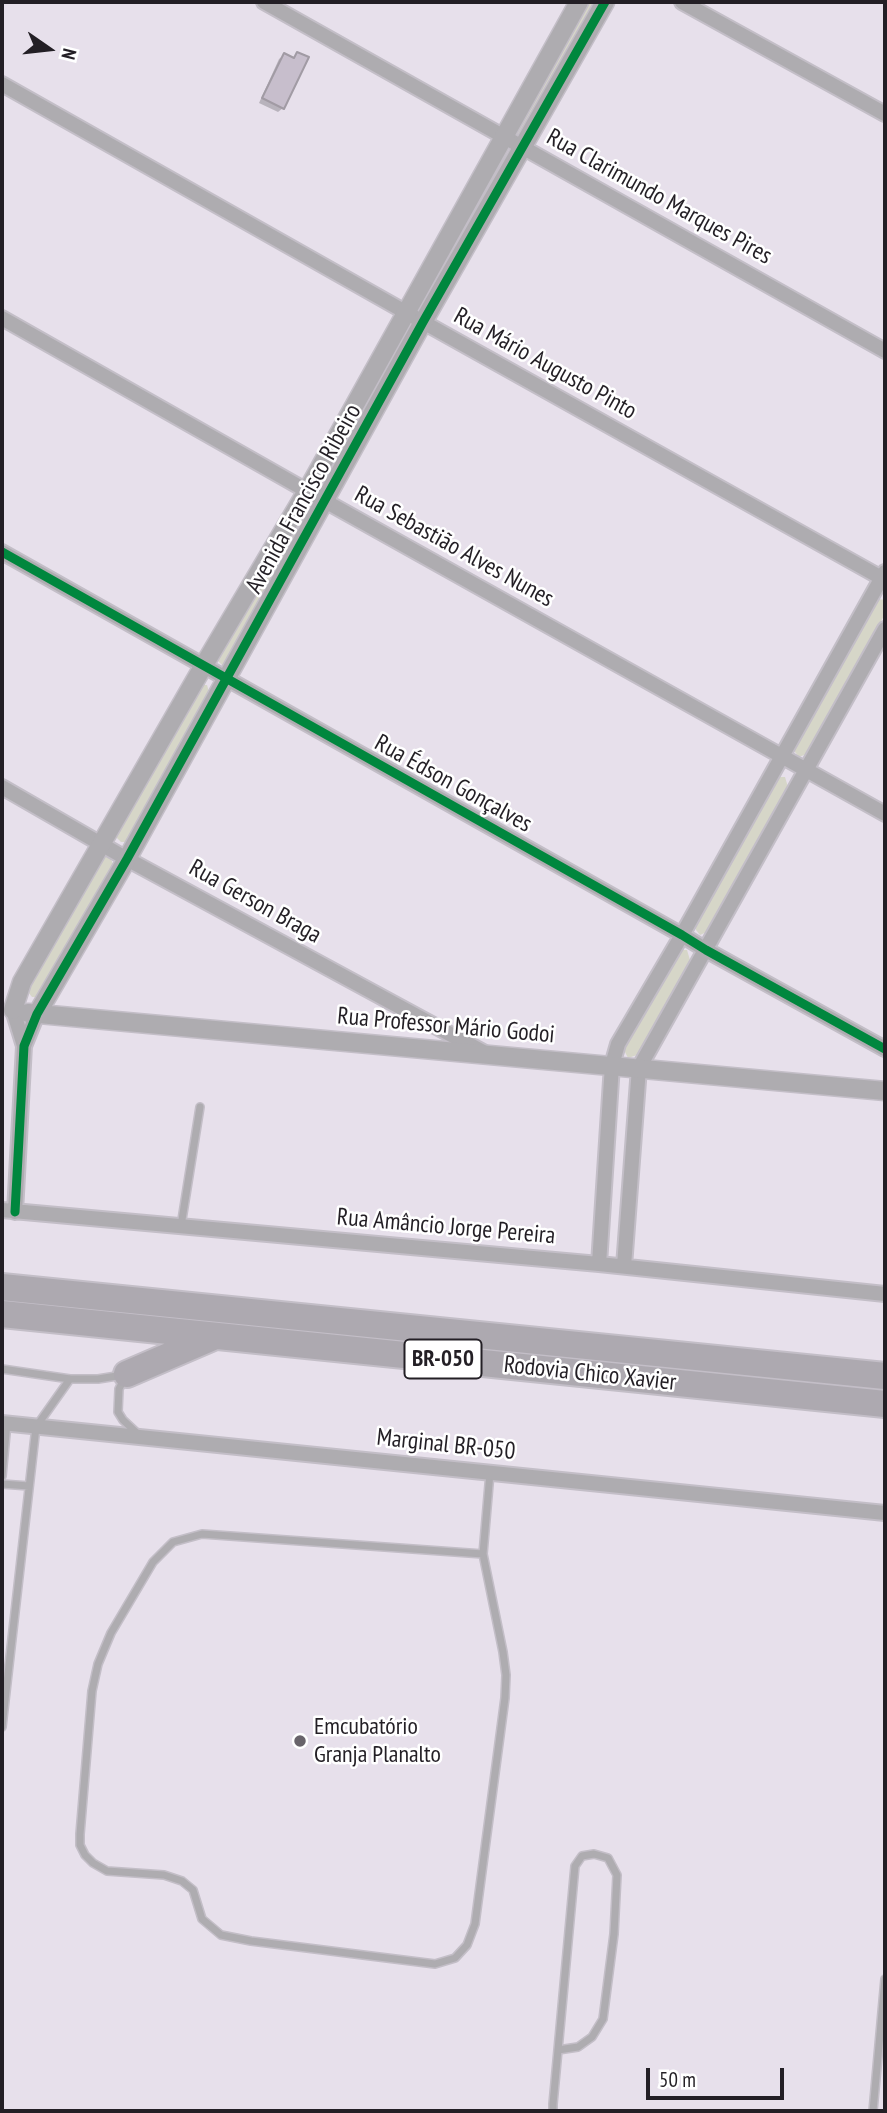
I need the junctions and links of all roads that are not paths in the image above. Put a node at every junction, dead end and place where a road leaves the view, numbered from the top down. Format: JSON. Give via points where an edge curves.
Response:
{"nodes":[{"id":1,"x":264,"y":2,"type":"edge"},
{"id":2,"x":579,"y":2,"type":"edge"},
{"id":3,"x":605,"y":2,"type":"edge"},
{"id":4,"x":682,"y":2,"type":"edge"},
{"id":5,"x":2,"y":84,"type":"edge"},
{"id":6,"x":885,"y":114,"type":"edge"},
{"id":7,"x":505,"y":136,"type":"junction"},
{"id":8,"x":524,"y":147,"type":"junction"},
{"id":9,"x":406,"y":312,"type":"junction"},
{"id":10,"x":2,"y":318,"type":"edge"},
{"id":11,"x":424,"y":322,"type":"junction"},
{"id":12,"x":885,"y":351,"type":"edge"},
{"id":13,"x":307,"y":491,"type":"junction"},
{"id":14,"x":326,"y":501,"type":"junction"},
{"id":15,"x":2,"y":552,"type":"edge"},
{"id":16,"x":884,"y":576,"type":"edge"},
{"id":17,"x":885,"y":629,"type":"edge"},
{"id":18,"x":204,"y":665,"type":"junction"},
{"id":19,"x":226,"y":678,"type":"junction"},
{"id":20,"x":781,"y":757,"type":"junction"},
{"id":21,"x":806,"y":770,"type":"junction"},
{"id":22,"x":2,"y":787,"type":"edge"},
{"id":23,"x":885,"y":814,"type":"edge"},
{"id":24,"x":101,"y":844,"type":"junction"},
{"id":25,"x":127,"y":859,"type":"junction"},
{"id":26,"x":682,"y":935,"type":"junction"},
{"id":27,"x":706,"y":950,"type":"junction"},
{"id":28,"x":7,"y":1009,"type":"edge"},
{"id":29,"x":37,"y":1014,"type":"junction"},
{"id":30,"x":24,"y":1046,"type":"junction"},
{"id":31,"x":885,"y":1049,"type":"edge"},
{"id":32,"x":488,"y":1055,"type":"junction"},
{"id":33,"x":612,"y":1065,"type":"junction"},
{"id":34,"x":639,"y":1068,"type":"junction"},
{"id":35,"x":885,"y":1091,"type":"edge"},
{"id":36,"x":200,"y":1107,"type":"dead end"},
{"id":37,"x":8,"y":1211,"type":"edge"},
{"id":38,"x":180,"y":1227,"type":"junction"},
{"id":39,"x":599,"y":1264,"type":"junction"},
{"id":40,"x":624,"y":1266,"type":"junction"},
{"id":41,"x":2,"y":1287,"type":"edge"},
{"id":42,"x":885,"y":1294,"type":"edge"},
{"id":43,"x":2,"y":1314,"type":"edge"},
{"id":44,"x":215,"y":1336,"type":"junction"},
{"id":45,"x":2,"y":1369,"type":"edge"},
{"id":46,"x":128,"y":1374,"type":"junction"},
{"id":47,"x":885,"y":1376,"type":"edge"},
{"id":48,"x":70,"y":1379,"type":"junction"},
{"id":49,"x":885,"y":1404,"type":"edge"},
{"id":50,"x":4,"y":1421,"type":"edge"},
{"id":51,"x":36,"y":1427,"type":"junction"},
{"id":52,"x":142,"y":1437,"type":"junction"},
{"id":53,"x":490,"y":1473,"type":"junction"},
{"id":54,"x":2,"y":1476,"type":"edge"},
{"id":55,"x":2,"y":1484,"type":"edge"},
{"id":56,"x":29,"y":1486,"type":"junction"},
{"id":57,"x":885,"y":1513,"type":"edge"},
{"id":58,"x":483,"y":1554,"type":"junction"},
{"id":59,"x":3,"y":1701,"type":"edge"},
{"id":60,"x":2,"y":1727,"type":"edge"},
{"id":61,"x":885,"y":1979,"type":"edge"},
{"id":62,"x":558,"y":2050,"type":"junction"},
{"id":63,"x":553,"y":2111,"type":"edge"},
{"id":64,"x":873,"y":2111,"type":"edge"}],
"edges":[{"from":1,"to":7,"type":"street","name":"Rua Clarimundo Marques Pires"},
{"from":2,"to":7,"type":"street","name":"Avenida Francisco Ribeiro"},
{"from":3,"to":8,"type":"street","name":"Avenida Francisco Ribeiro"},
{"from":4,"to":6,"type":"street"},
{"from":5,"to":9,"type":"street","name":"Rua Mário Augusto Pinto"},
{"from":7,"to":8,"type":"street","name":"Rua Clarimundo Marques Pires"},
{"from":7,"to":9,"type":"street","name":"Avenida Francisco Ribeiro"},
{"from":8,"to":11,"type":"street","name":"Avenida Francisco Ribeiro"},
{"from":8,"to":12,"type":"street","name":"Rua Clarimundo Marques Pires"},
{"from":9,"to":11,"type":"street","name":"Rua Mário Augusto Pinto"},
{"from":9,"to":13,"type":"street","name":"Avenida Francisco Ribeiro"},
{"from":10,"to":13,"type":"street","name":"Rua Sebastião Alves Nunes"},
{"from":11,"to":14,"type":"street","name":"Avenida Francisco Ribeiro"},
{"from":11,"to":16,"type":"street","name":"Rua Mário Augusto Pinto"},
{"from":13,"to":14,"type":"street","name":"Rua Sebastião Alves Nunes"},
{"from":13,"to":18,"type":"street","name":"Avenida Francisco Ribeiro"},
{"from":14,"to":19,"type":"street","name":"Avenida Francisco Ribeiro"},
{"from":14,"to":20,"type":"street","name":"Rua Sebastião Alves Nunes"},
{"from":15,"to":18,"type":"street","name":"Rua Édson Gonçalves"},
{"from":16,"to":20,"type":"street"},
{"from":17,"to":21,"type":"street"},
{"from":18,"to":19,"type":"street","name":"Rua Édson Gonçalves"},
{"from":18,"to":24,"type":"street","name":"Avenida Francisco Ribeiro"},
{"from":19,"to":25,"type":"street","name":"Avenida Francisco Ribeiro"},
{"from":19,"to":26,"type":"street","name":"Rua Édson Gonçalves"},
{"from":20,"to":21,"type":"street","name":"Rua Sebastião Alves Nunes"},
{"from":20,"to":26,"type":"street"},
{"from":21,"to":23,"type":"street","name":"Rua Sebastião Alves Nunes"},
{"from":21,"to":27,"type":"street"},
{"from":22,"to":24,"type":"street","name":"Rua Gerson Braga"},
{"from":24,"to":25,"type":"street","name":"Rua Gerson Braga"},
{"from":24,"to":28,"type":"street","name":"Avenida Francisco Ribeiro"},
{"from":25,"to":29,"type":"street","name":"Avenida Francisco Ribeiro"},
{"from":25,"to":32,"type":"street","name":"Rua Gerson Braga"},
{"from":26,"to":27,"type":"street","name":"Rua Édson Gonçalves"},
{"from":26,"to":33,"type":"street","via":[[618,1044]]},
{"from":27,"to":31,"type":"street","name":"Rua Édson Gonçalves"},
{"from":27,"to":34,"type":"street"},
{"from":28,"to":29,"type":"street","name":"Rua Professor Mário Godoi"},
{"from":28,"to":30,"type":"street"},
{"from":29,"to":30,"type":"street"},
{"from":29,"to":32,"type":"street","name":"Rua Professor Mário Godoi"},
{"from":30,"to":37,"type":"street"},
{"from":32,"to":33,"type":"street","name":"Rua Professor Mário Godoi"},
{"from":33,"to":34,"type":"street","name":"Rua Professor Mário Godoi"},
{"from":33,"to":39,"type":"street"},
{"from":34,"to":35,"type":"street","name":"Rua Professor Mário Godoi"},
{"from":34,"to":40,"type":"street"},
{"from":36,"to":38,"type":"lane"},
{"from":37,"to":38,"type":"street","name":"Rua Amâncio Jorge Pereira"},
{"from":38,"to":39,"type":"street","name":"Rua Amâncio Jorge Pereira"},
{"from":39,"to":40,"type":"street","name":"Rua Amâncio Jorge Pereira"},
{"from":40,"to":42,"type":"street","name":"Rua Amâncio Jorge Pereira"},
{"from":41,"to":47,"type":"highway","name":"Rodovia Chico Xavier","number":"BR-050"},
{"from":43,"to":44,"type":"highway","name":"Rodovia Chico Xavier","number":"BR-050"},
{"from":44,"to":46,"type":"highway"},
{"from":44,"to":49,"type":"highway","name":"Rodovia Chico Xavier","number":"BR-050"},
{"from":45,"to":48,"type":"lane"},
{"from":46,"to":48,"type":"lane"},
{"from":46,"to":52,"type":"lane","via":[[119,1389],[118,1412]]},
{"from":48,"to":51,"type":"lane"},
{"from":50,"to":51,"type":"street","name":"Marginal BR-050"},
{"from":50,"to":54,"type":"lane"},
{"from":51,"to":52,"type":"street","name":"Marginal BR-050"},
{"from":51,"to":56,"type":"lane"},
{"from":52,"to":53,"type":"street","name":"Marginal BR-050"},
{"from":53,"to":57,"type":"street","name":"Marginal BR-050"},
{"from":53,"to":58,"type":"lane"},
{"from":55,"to":56,"type":"lane"},
{"from":56,"to":59,"type":"lane"},
{"from":58,"to":58,"type":"lane","via":[[202,1534],[173,1542],[153,1562],[98,1664],[80,1833],[85,1856],[107,1871],[164,1875],[182,1881],[192,1891],[202,1919],[221,1935],[435,1964],[454,1958],[467,1945],[475,1924],[505,1698],[506,1675]]},
{"from":59,"to":60,"type":"lane"},
{"from":61,"to":64,"type":"lane"},
{"from":62,"to":62,"type":"lane","via":[[575,1866],[582,1856],[594,1854],[608,1858],[617,1875],[603,2018],[592,2038]]},
{"from":62,"to":63,"type":"lane"}]}
